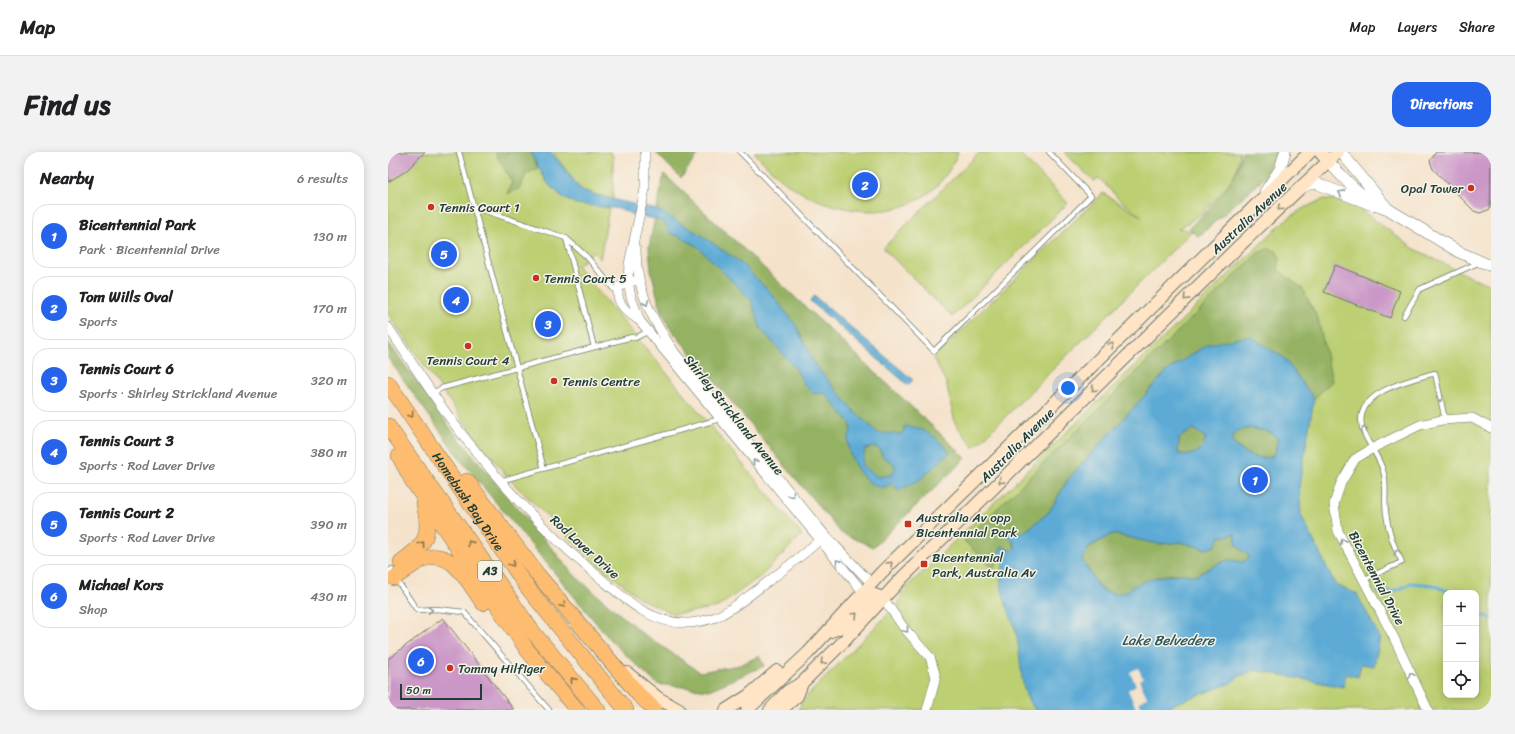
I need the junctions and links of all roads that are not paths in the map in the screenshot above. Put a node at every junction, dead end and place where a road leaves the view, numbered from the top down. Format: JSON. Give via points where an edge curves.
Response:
{"nodes":[{"id":1,"x":459,"y":152,"type":"edge"},
{"id":2,"x":646,"y":152,"type":"edge"},
{"id":3,"x":740,"y":152,"type":"edge"},
{"id":4,"x":1049,"y":152,"type":"edge"},
{"id":5,"x":1285,"y":152,"type":"edge"},
{"id":6,"x":1310,"y":152,"type":"edge"},
{"id":7,"x":1320,"y":152,"type":"edge"},
{"id":8,"x":1340,"y":152,"type":"edge"},
{"id":9,"x":1328,"y":162,"type":"junction"},
{"id":10,"x":1302,"y":188,"type":"junction"},
{"id":11,"x":1259,"y":201,"type":"junction"},
{"id":12,"x":474,"y":207,"type":"junction"},
{"id":13,"x":1382,"y":208,"type":"junction"},
{"id":14,"x":566,"y":238,"type":"junction"},
{"id":15,"x":635,"y":238,"type":"junction"},
{"id":16,"x":1486,"y":263,"type":"edge"},
{"id":17,"x":638,"y":281,"type":"junction"},
{"id":18,"x":628,"y":282,"type":"junction"},
{"id":19,"x":617,"y":293,"type":"junction"},
{"id":20,"x":1404,"y":316,"type":"dead end"},
{"id":21,"x":640,"y":321,"type":"junction"},
{"id":22,"x":388,"y":326,"type":"edge"},
{"id":23,"x":647,"y":332,"type":"junction"},
{"id":24,"x":594,"y":347,"type":"junction"},
{"id":25,"x":517,"y":368,"type":"junction"},
{"id":26,"x":388,"y":383,"type":"edge"},
{"id":27,"x":433,"y":393,"type":"junction"},
{"id":28,"x":720,"y":419,"type":"junction"},
{"id":29,"x":1444,"y":420,"type":"junction"},
{"id":30,"x":388,"y":426,"type":"edge"},
{"id":31,"x":1491,"y":428,"type":"edge"},
{"id":32,"x":388,"y":436,"type":"edge"},
{"id":33,"x":1373,"y":448,"type":"junction"},
{"id":34,"x":443,"y":462,"type":"junction"},
{"id":35,"x":544,"y":469,"type":"junction"},
{"id":36,"x":500,"y":481,"type":"junction"},
{"id":37,"x":423,"y":498,"type":"junction"},
{"id":38,"x":822,"y":538,"type":"junction"},
{"id":39,"x":391,"y":575,"type":"edge"},
{"id":40,"x":1363,"y":580,"type":"junction"},
{"id":41,"x":871,"y":583,"type":"junction"},
{"id":42,"x":863,"y":592,"type":"junction"},
{"id":43,"x":883,"y":598,"type":"junction"},
{"id":44,"x":822,"y":636,"type":"junction"},
{"id":45,"x":528,"y":651,"type":"junction"},
{"id":46,"x":606,"y":656,"type":"junction"},
{"id":47,"x":802,"y":683,"type":"junction"},
{"id":48,"x":549,"y":710,"type":"edge"},
{"id":49,"x":577,"y":710,"type":"edge"},
{"id":50,"x":598,"y":710,"type":"edge"},
{"id":51,"x":626,"y":710,"type":"edge"},
{"id":52,"x":655,"y":710,"type":"edge"},
{"id":53,"x":679,"y":710,"type":"edge"},
{"id":54,"x":726,"y":710,"type":"edge"},
{"id":55,"x":747,"y":710,"type":"edge"},
{"id":56,"x":770,"y":710,"type":"edge"},
{"id":57,"x":781,"y":710,"type":"edge"},
{"id":58,"x":927,"y":710,"type":"edge"},
{"id":59,"x":1428,"y":710,"type":"edge"}],
"edges":[{"from":1,"to":12,"type":"lane"},
{"from":2,"to":15,"type":"street","name":"Shirley Strickland Avenue","via":[[645,189]]},
{"from":3,"to":4,"type":"lane","via":[[934,351],[1092,196]]},
{"from":5,"to":11,"type":"street","via":[[1280,168]]},
{"from":6,"to":11,"type":"main road","name":"Australia Avenue"},
{"from":7,"to":9,"type":"main road"},
{"from":8,"to":9,"type":"main road","name":"Australia Avenue"},
{"from":8,"to":13,"type":"street"},
{"from":9,"to":10,"type":"main road","name":"Australia Avenue"},
{"from":9,"to":13,"type":"street"},
{"from":13,"to":10,"type":"street","one_way":true,"via":[[1318,184],[1309,184]]},
{"from":10,"to":43,"type":"main road","name":"Australia Avenue","one_way":true,"via":[[1238,247]]},
{"from":41,"to":11,"type":"main road","name":"Australia Avenue","one_way":true},
{"from":12,"to":14,"type":"lane"},
{"from":12,"to":25,"type":"lane"},
{"from":13,"to":16,"type":"street","via":[[1441,242]]},
{"from":14,"to":19,"type":"lane","via":[[587,257]]},
{"from":14,"to":24,"type":"lane"},
{"from":15,"to":17,"type":"street","name":"Shirley Strickland Avenue"},
{"from":15,"to":18,"type":"street","name":"Shirley Strickland Avenue","via":[[628,264]]},
{"from":16,"to":20,"type":"lane","via":[[1420,289]]},
{"from":17,"to":18,"type":"street"},
{"from":17,"to":38,"type":"street","name":"Shirley Strickland Avenue","one_way":true,"via":[[657,326],[675,353]]},
{"from":18,"to":19,"type":"street","via":[[619,287]]},
{"from":18,"to":21,"type":"street","name":"Shirley Strickland Avenue"},
{"from":19,"to":21,"type":"street","via":[[619,302],[627,313]]},
{"from":21,"to":23,"type":"street","name":"Shirley Strickland Avenue"},
{"from":22,"to":27,"type":"street","name":"Rod Laver Drive"},
{"from":23,"to":24,"type":"lane","via":[[635,338]]},
{"from":23,"to":28,"type":"street","name":"Shirley Strickland Avenue","via":[[665,350]]},
{"from":24,"to":25,"type":"lane"},
{"from":25,"to":27,"type":"lane","via":[[440,388]]},
{"from":25,"to":35,"type":"lane"},
{"from":26,"to":34,"type":"highway","name":"Homebush Bay Drive","number":"A3","one_way":true},
{"from":27,"to":36,"type":"street","name":"Rod Laver Drive"},
{"from":28,"to":35,"type":"lane"},
{"from":38,"to":28,"type":"street","name":"Shirley Strickland Avenue","one_way":true},
{"from":29,"to":31,"type":"street","name":"Bicentennial Drive","via":[[1472,418]]},
{"from":29,"to":33,"type":"street","name":"Bicentennial Drive","via":[[1420,425]]},
{"from":33,"to":29,"type":"lane","one_way":true,"via":[[1362,426],[1364,407],[1373,395],[1397,385],[1435,373]]},
{"from":50,"to":30,"type":"highway","name":"Homebush Bay Drive","number":"A3","one_way":true,"via":[[533,632]]},
{"from":32,"to":37,"type":"highway"},
{"from":40,"to":33,"type":"street","name":"Bicentennial Drive","one_way":true,"via":[[1338,531],[1334,504],[1341,483],[1355,459]]},
{"from":40,"to":33,"type":"lane","one_way":true,"via":[[1402,562],[1386,514],[1384,475]]},
{"from":34,"to":46,"type":"highway","one_way":true,"via":[[469,483],[538,575]]},
{"from":34,"to":51,"type":"highway","name":"Homebush Bay Drive","number":"A3","one_way":true,"via":[[527,587]]},
{"from":35,"to":36,"type":"lane"},
{"from":36,"to":38,"type":"street","name":"Rod Laver Drive","via":[[587,567],[633,605],[648,615],[665,621],[692,623],[717,617],[768,582]]},
{"from":39,"to":37,"type":"highway","one_way":true,"via":[[424,542],[428,532]]},
{"from":37,"to":45,"type":"highway"},
{"from":38,"to":41,"type":"street","name":"Shirley Strickland Avenue"},
{"from":42,"to":38,"type":"street","name":"Shirley Strickland Avenue","one_way":true},
{"from":39,"to":45,"type":"highway","via":[[423,559],[443,557],[451,562],[498,623]]},
{"from":39,"to":48,"type":"lane","one_way":true,"via":[[416,610],[464,612]]},
{"from":59,"to":40,"type":"street","name":"Bicentennial Drive","one_way":true},
{"from":41,"to":42,"type":"main road","name":"Australia Avenue"},
{"from":42,"to":44,"type":"main road","name":"Australia Avenue"},
{"from":44,"to":43,"type":"main road","one_way":true,"via":[[844,626],[875,595]]},
{"from":43,"to":47,"type":"main road","name":"Australia Avenue","one_way":true},
{"from":43,"to":58,"type":"street","one_way":true,"via":[[904,628],[930,657],[936,677]]},
{"from":44,"to":54,"type":"main road","via":[[804,646],[748,696]]},
{"from":44,"to":55,"type":"main road","name":"Australia Avenue","via":[[808,653]]},
{"from":45,"to":49,"type":"highway"},
{"from":46,"to":52,"type":"highway"},
{"from":46,"to":53,"type":"main road","via":[[658,698]]},
{"from":47,"to":56,"type":"main road","name":"Australia Avenue","via":[[788,690]]},
{"from":47,"to":57,"type":"main road","via":[[797,696]]}]}
